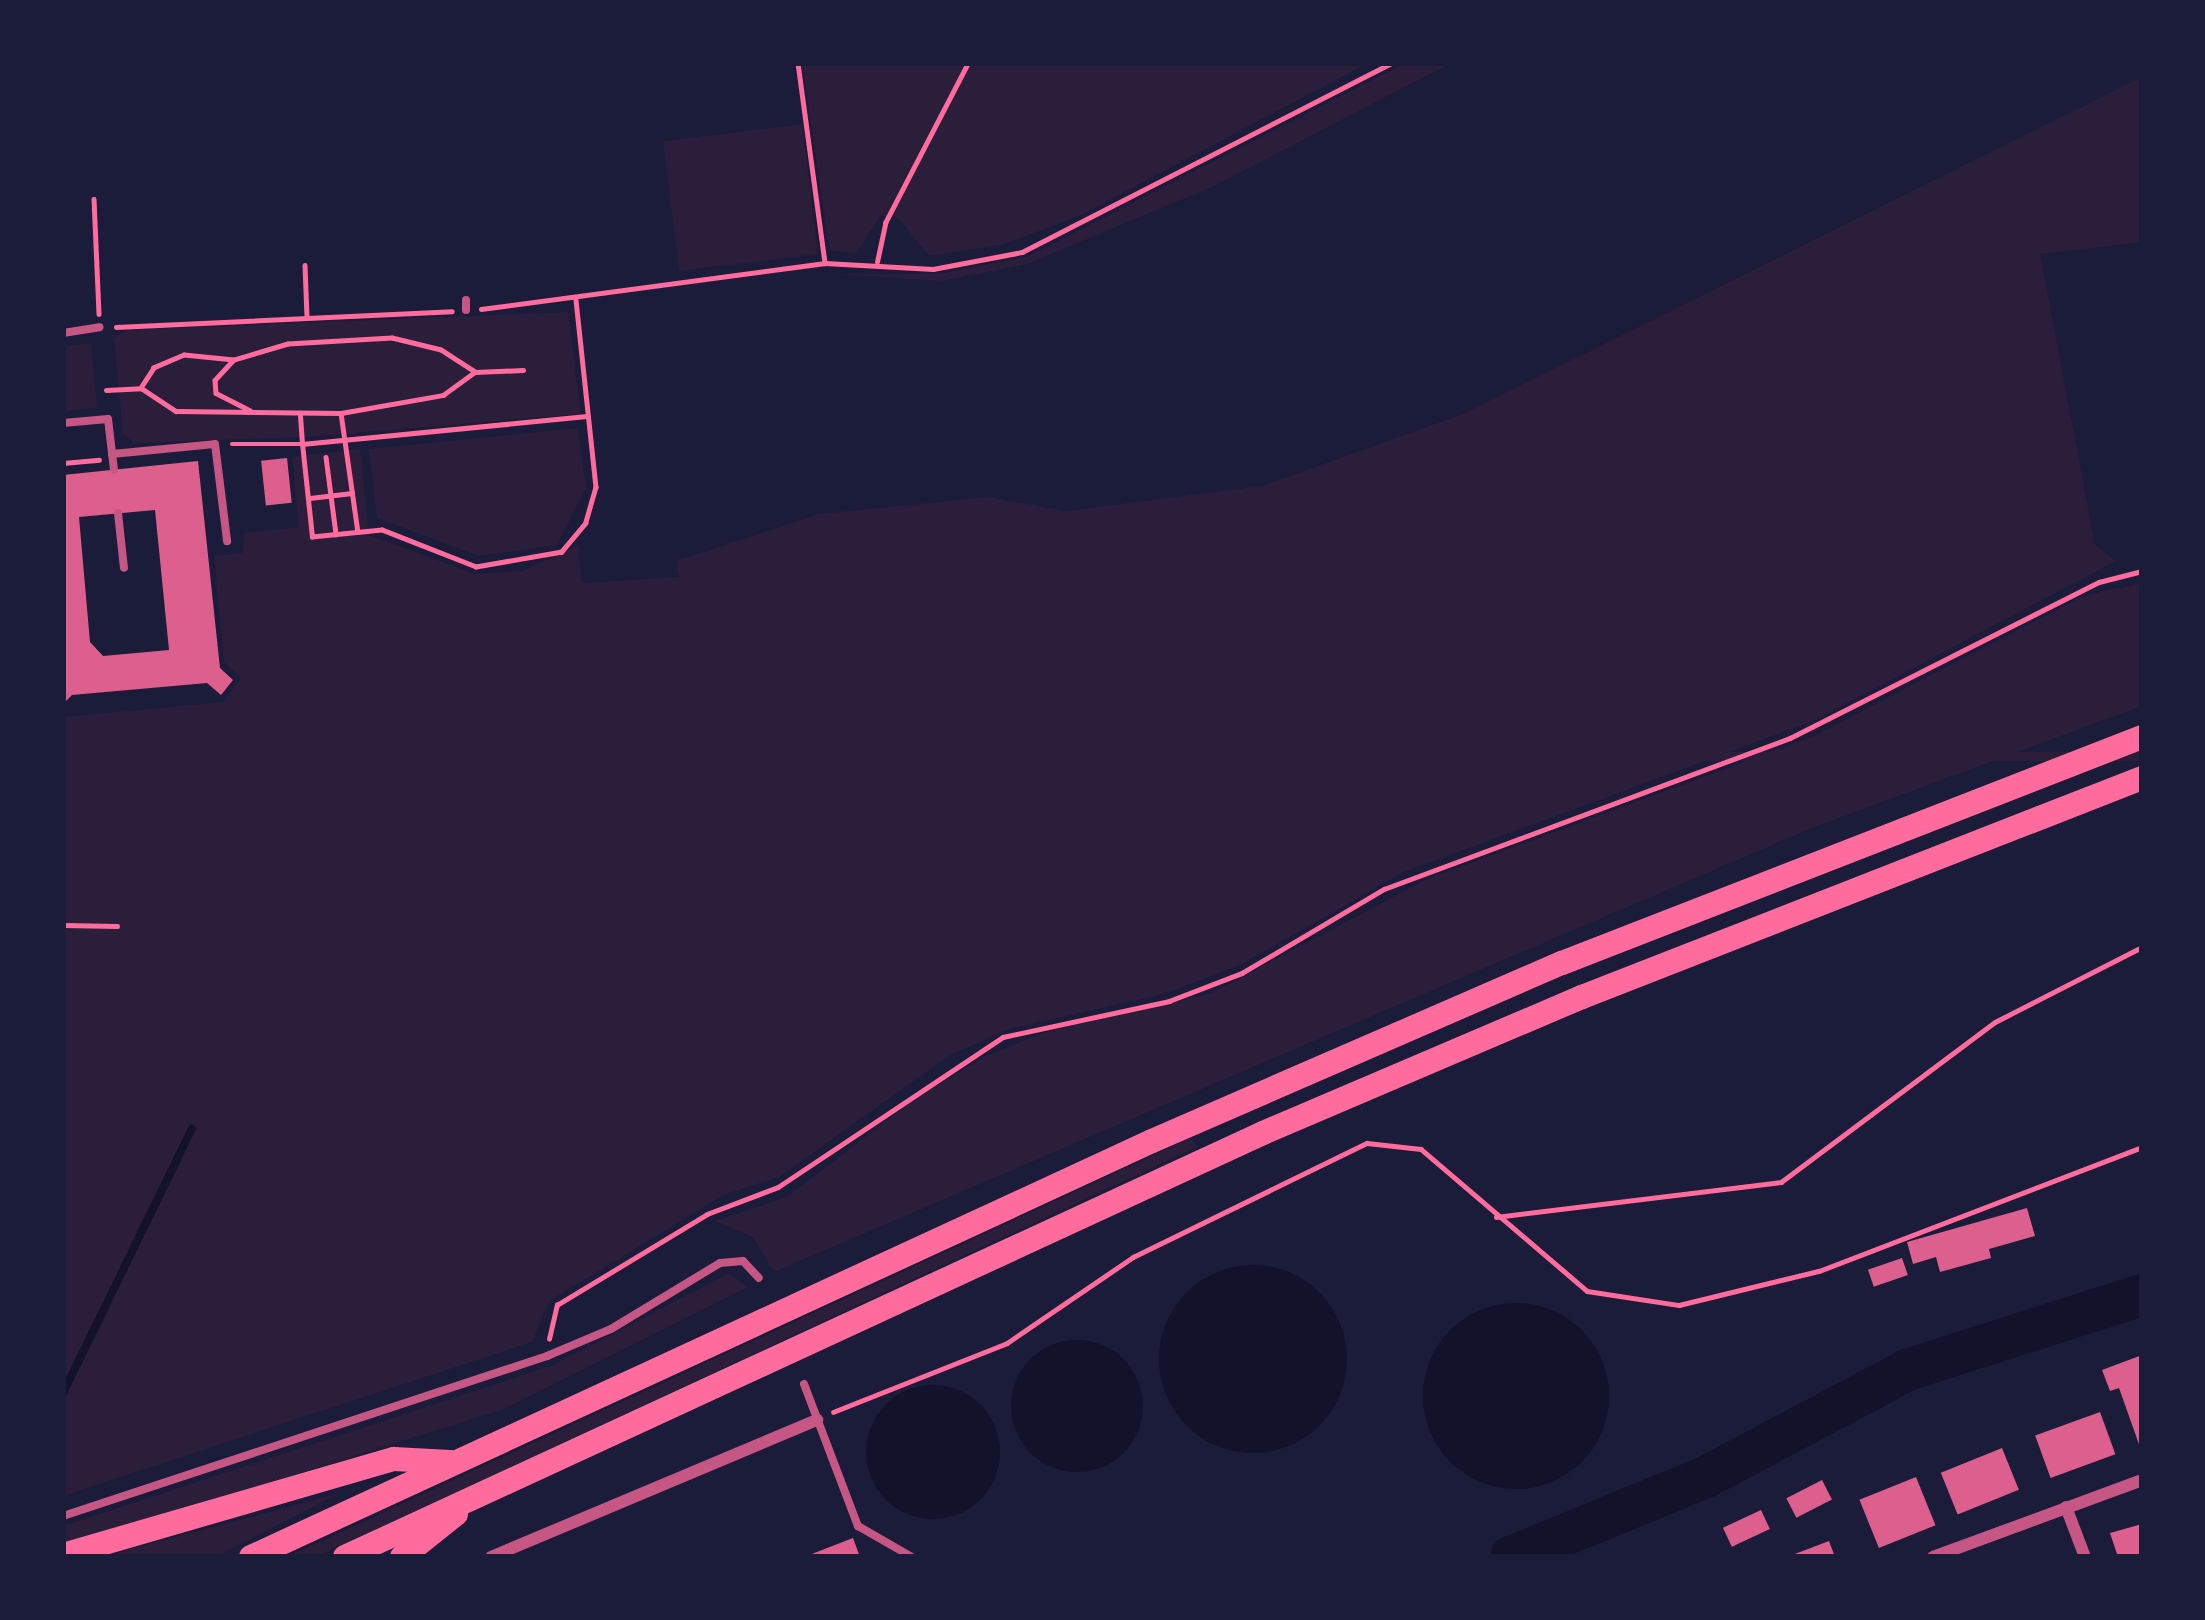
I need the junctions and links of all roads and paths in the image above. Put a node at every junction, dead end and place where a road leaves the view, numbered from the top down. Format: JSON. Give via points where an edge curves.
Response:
{"nodes":[{"id":1,"x":798,"y":63,"type":"edge"},
{"id":2,"x":968,"y":63,"type":"edge"},
{"id":3,"x":1390,"y":63,"type":"edge"},
{"id":4,"x":94,"y":199,"type":"dead end"},
{"id":5,"x":877,"y":262,"type":"junction"},
{"id":6,"x":825,"y":263,"type":"junction"},
{"id":7,"x":305,"y":265,"type":"dead end"},
{"id":8,"x":576,"y":300,"type":"junction"},
{"id":9,"x":307,"y":318,"type":"junction"},
{"id":10,"x":100,"y":327,"type":"junction"},
{"id":11,"x":63,"y":332,"type":"edge"},
{"id":12,"x":234,"y":360,"type":"junction"},
{"id":13,"x":523,"y":370,"type":"dead end"},
{"id":14,"x":475,"y":373,"type":"junction"},
{"id":15,"x":141,"y":388,"type":"junction"},
{"id":16,"x":106,"y":391,"type":"dead end"},
{"id":17,"x":255,"y":412,"type":"junction"},
{"id":18,"x":341,"y":413,"type":"junction"},
{"id":19,"x":300,"y":414,"type":"junction"},
{"id":20,"x":587,"y":416,"type":"junction"},
{"id":21,"x":63,"y":423,"type":"edge"},
{"id":22,"x":345,"y":441,"type":"junction"},
{"id":23,"x":214,"y":444,"type":"junction"},
{"id":24,"x":302,"y":444,"type":"junction"},
{"id":25,"x":112,"y":456,"type":"junction"},
{"id":26,"x":326,"y":457,"type":"dead end"},
{"id":27,"x":63,"y":464,"type":"edge"},
{"id":28,"x":114,"y":470,"type":"dead end"},
{"id":29,"x":352,"y":493,"type":"junction"},
{"id":30,"x":331,"y":495,"type":"junction"},
{"id":31,"x":308,"y":498,"type":"junction"},
{"id":32,"x":118,"y":513,"type":"dead end"},
{"id":33,"x":358,"y":532,"type":"junction"},
{"id":34,"x":336,"y":534,"type":"junction"},
{"id":35,"x":227,"y":541,"type":"dead end"},
{"id":36,"x":124,"y":568,"type":"dead end"},
{"id":37,"x":2142,"y":571,"type":"edge"},
{"id":38,"x":2142,"y":737,"type":"edge"},
{"id":39,"x":2142,"y":778,"type":"edge"},
{"id":40,"x":63,"y":925,"type":"edge"},
{"id":41,"x":117,"y":926,"type":"dead end"},
{"id":42,"x":2142,"y":947,"type":"edge"},
{"id":43,"x":2142,"y":1147,"type":"edge"},
{"id":44,"x":1496,"y":1217,"type":"junction"},
{"id":45,"x":759,"y":1278,"type":"dead end"},
{"id":46,"x":547,"y":1356,"type":"junction"},
{"id":47,"x":803,"y":1384,"type":"dead end"},
{"id":48,"x":817,"y":1420,"type":"junction"},
{"id":49,"x":458,"y":1462,"type":"junction"},
{"id":50,"x":2142,"y":1480,"type":"edge"},
{"id":51,"x":476,"y":1496,"type":"junction"},
{"id":52,"x":2066,"y":1507,"type":"junction"},
{"id":53,"x":63,"y":1516,"type":"edge"},
{"id":54,"x":63,"y":1555,"type":"edge"},
{"id":55,"x":251,"y":1557,"type":"edge"},
{"id":56,"x":344,"y":1557,"type":"edge"},
{"id":57,"x":402,"y":1557,"type":"edge"},
{"id":58,"x":490,"y":1557,"type":"edge"},
{"id":59,"x":912,"y":1557,"type":"edge"},
{"id":60,"x":1933,"y":1557,"type":"edge"},
{"id":61,"x":2085,"y":1557,"type":"edge"}],
"edges":[{"from":1,"to":6,"type":"path"},
{"from":2,"to":5,"type":"path","via":[[885,223]]},
{"from":3,"to":5,"type":"path","via":[[1022,252],[933,269]]},
{"from":4,"to":10,"type":"path"},
{"from":5,"to":6,"type":"path"},
{"from":6,"to":8,"type":"path"},
{"from":7,"to":9,"type":"path"},
{"from":8,"to":9,"type":"path"},
{"from":8,"to":20,"type":"path"},
{"from":9,"to":10,"type":"path"},
{"from":10,"to":11,"type":"lane"},
{"from":12,"to":14,"type":"path","via":[[288,344],[392,338],[441,350]]},
{"from":12,"to":15,"type":"path","via":[[184,355],[154,368]]},
{"from":12,"to":17,"type":"path","via":[[215,380],[216,393]]},
{"from":13,"to":14,"type":"path"},
{"from":14,"to":18,"type":"path","via":[[442,395]]},
{"from":15,"to":16,"type":"path"},
{"from":15,"to":17,"type":"path","via":[[176,411]]},
{"from":17,"to":19,"type":"path"},
{"from":18,"to":19,"type":"path"},
{"from":18,"to":22,"type":"path"},
{"from":19,"to":24,"type":"path"},
{"from":20,"to":22,"type":"path"},
{"from":20,"to":33,"type":"path","via":[[596,487],[586,523],[562,552],[476,567],[382,530]]},
{"from":21,"to":25,"type":"lane","via":[[108,418]]},
{"from":22,"to":24,"type":"path"},
{"from":22,"to":29,"type":"path"},
{"from":23,"to":24,"type":"path"},
{"from":23,"to":25,"type":"lane"},
{"from":23,"to":35,"type":"lane"},
{"from":24,"to":31,"type":"path"},
{"from":25,"to":27,"type":"path"},
{"from":25,"to":28,"type":"lane"},
{"from":26,"to":30,"type":"path"},
{"from":29,"to":30,"type":"path"},
{"from":29,"to":33,"type":"path"},
{"from":30,"to":31,"type":"path"},
{"from":30,"to":34,"type":"path"},
{"from":31,"to":34,"type":"path","via":[[312,537]]},
{"from":32,"to":36,"type":"lane"},
{"from":33,"to":34,"type":"path"},
{"from":37,"to":46,"type":"path","via":[[2099,582],[1790,738],[1384,890],[1243,973],[1169,1001],[1003,1037],[778,1187],[707,1214],[556,1305]]},
{"from":38,"to":49,"type":"highway","via":[[1562,963],[1109,1161]]},
{"from":39,"to":51,"type":"highway","via":[[1582,997],[1263,1132]]},
{"from":40,"to":41,"type":"path"},
{"from":42,"to":44,"type":"path","via":[[1995,1022],[1781,1182]]},
{"from":43,"to":44,"type":"path","via":[[1819,1271],[1679,1305],[1587,1291]]},
{"from":44,"to":48,"type":"path","via":[[1421,1149],[1367,1143],[1133,1257],[1007,1343],[890,1383]]},
{"from":45,"to":46,"type":"lane","via":[[743,1262],[720,1263],[611,1329]]},
{"from":46,"to":53,"type":"lane"},
{"from":47,"to":48,"type":"lane"},
{"from":48,"to":58,"type":"street"},
{"from":48,"to":59,"type":"lane","via":[[859,1526]]},
{"from":49,"to":54,"type":"highway","via":[[394,1459]]},
{"from":49,"to":55,"type":"highway"},
{"from":50,"to":52,"type":"street"},
{"from":51,"to":56,"type":"highway"},
{"from":51,"to":57,"type":"highway"},
{"from":52,"to":60,"type":"street"},
{"from":52,"to":61,"type":"street"}]}
